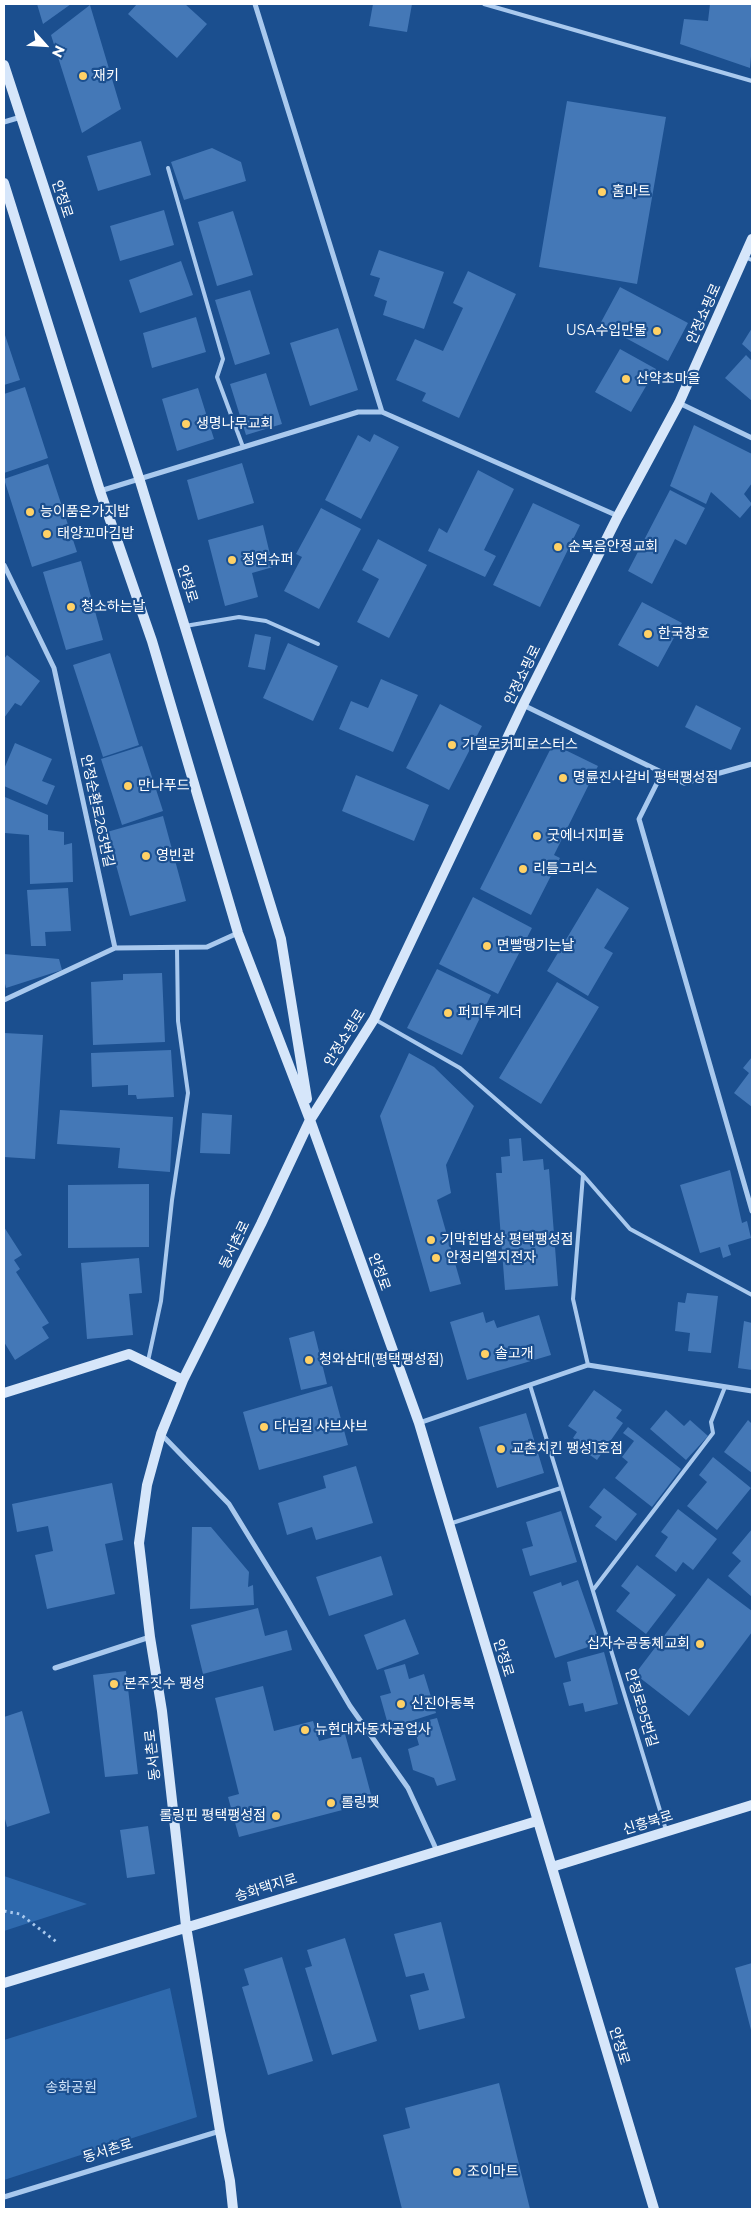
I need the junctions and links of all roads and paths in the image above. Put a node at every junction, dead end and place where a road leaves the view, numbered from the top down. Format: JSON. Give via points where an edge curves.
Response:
{"nodes":[{"id":1,"x":255,"y":4,"type":"edge"},
{"id":2,"x":484,"y":4,"type":"edge"},
{"id":3,"x":4,"y":65,"type":"edge"},
{"id":4,"x":752,"y":80,"type":"edge"},
{"id":5,"x":21,"y":117,"type":"junction"},
{"id":6,"x":4,"y":122,"type":"edge"},
{"id":7,"x":168,"y":168,"type":"dead end"},
{"id":8,"x":4,"y":182,"type":"edge"},
{"id":9,"x":752,"y":239,"type":"edge"},
{"id":10,"x":748,"y":258,"type":"edge"},
{"id":11,"x":679,"y":403,"type":"junction"},
{"id":12,"x":382,"y":412,"type":"junction"},
{"id":13,"x":752,"y":438,"type":"edge"},
{"id":14,"x":243,"y":447,"type":"junction"},
{"id":15,"x":140,"y":481,"type":"junction"},
{"id":16,"x":100,"y":492,"type":"junction"},
{"id":17,"x":618,"y":516,"type":"junction"},
{"id":18,"x":4,"y":564,"type":"edge"},
{"id":19,"x":185,"y":626,"type":"junction"},
{"id":20,"x":318,"y":644,"type":"dead end"},
{"id":21,"x":523,"y":705,"type":"junction"},
{"id":22,"x":752,"y":764,"type":"edge"},
{"id":23,"x":662,"y":773,"type":"junction"},
{"id":24,"x":238,"y":934,"type":"junction"},
{"id":25,"x":115,"y":948,"type":"junction"},
{"id":26,"x":178,"y":948,"type":"junction"},
{"id":27,"x":4,"y":1000,"type":"edge"},
{"id":28,"x":374,"y":1019,"type":"junction"},
{"id":29,"x":310,"y":1120,"type":"junction"},
{"id":30,"x":583,"y":1175,"type":"junction"},
{"id":31,"x":752,"y":1210,"type":"edge"},
{"id":32,"x":752,"y":1295,"type":"edge"},
{"id":33,"x":148,"y":1363,"type":"junction"},
{"id":34,"x":588,"y":1365,"type":"junction"},
{"id":35,"x":183,"y":1380,"type":"junction"},
{"id":36,"x":530,"y":1385,"type":"junction"},
{"id":37,"x":725,"y":1387,"type":"junction"},
{"id":38,"x":752,"y":1392,"type":"edge"},
{"id":39,"x":4,"y":1393,"type":"edge"},
{"id":40,"x":419,"y":1423,"type":"junction"},
{"id":41,"x":162,"y":1434,"type":"junction"},
{"id":42,"x":561,"y":1488,"type":"junction"},
{"id":43,"x":449,"y":1524,"type":"junction"},
{"id":44,"x":593,"y":1590,"type":"junction"},
{"id":45,"x":150,"y":1637,"type":"junction"},
{"id":46,"x":55,"y":1668,"type":"dead end"},
{"id":47,"x":752,"y":1805,"type":"edge"},
{"id":48,"x":537,"y":1821,"type":"junction"},
{"id":49,"x":667,"y":1832,"type":"junction"},
{"id":50,"x":437,"y":1851,"type":"junction"},
{"id":51,"x":552,"y":1867,"type":"junction"},
{"id":52,"x":4,"y":1911,"type":"edge"},
{"id":53,"x":186,"y":1926,"type":"junction"},
{"id":54,"x":74,"y":1961,"type":"junction"},
{"id":55,"x":4,"y":1983,"type":"edge"},
{"id":56,"x":220,"y":2131,"type":"junction"},
{"id":57,"x":4,"y":2197,"type":"edge"},
{"id":58,"x":233,"y":2209,"type":"edge"},
{"id":59,"x":654,"y":2209,"type":"edge"}],
"edges":[{"from":1,"to":12,"type":"street"},
{"from":2,"to":4,"type":"lane"},
{"from":3,"to":5,"type":"main road","name":"안정로"},
{"from":5,"to":6,"type":"street"},
{"from":5,"to":15,"type":"main road","name":"안정로"},
{"from":7,"to":14,"type":"lane","via":[[223,359],[217,378]]},
{"from":8,"to":16,"type":"main road","name":"안정로"},
{"from":9,"to":10,"type":"main road","name":"안정쇼핑로"},
{"from":10,"to":11,"type":"main road","name":"안정쇼핑로"},
{"from":11,"to":13,"type":"street"},
{"from":11,"to":17,"type":"main road","name":"안정쇼핑로"},
{"from":12,"to":14,"type":"street","via":[[358,412]]},
{"from":12,"to":17,"type":"street"},
{"from":14,"to":15,"type":"street"},
{"from":15,"to":16,"type":"street"},
{"from":15,"to":19,"type":"main road","name":"안정로"},
{"from":16,"to":24,"type":"main road","name":"안정로","via":[[152,641]]},
{"from":17,"to":21,"type":"main road","name":"안정쇼핑로"},
{"from":18,"to":25,"type":"street","name":"안정순환로263번길","via":[[54,668]]},
{"from":19,"to":20,"type":"lane","via":[[239,617],[266,621]]},
{"from":19,"to":29,"type":"main road","name":"안정로","via":[[281,939]]},
{"from":21,"to":23,"type":"street"},
{"from":21,"to":28,"type":"main road","name":"안정쇼핑로"},
{"from":22,"to":23,"type":"street","via":[[684,783]]},
{"from":23,"to":31,"type":"street","via":[[638,819]]},
{"from":24,"to":26,"type":"street","via":[[207,947]]},
{"from":24,"to":29,"type":"main road","name":"안정로"},
{"from":25,"to":26,"type":"street"},
{"from":25,"to":27,"type":"street"},
{"from":26,"to":33,"type":"lane","via":[[178,1021],[188,1093],[161,1301]]},
{"from":28,"to":29,"type":"main road","name":"안정쇼핑로"},
{"from":28,"to":30,"type":"lane","via":[[460,1068]]},
{"from":29,"to":35,"type":"main road","name":"동서촌로"},
{"from":29,"to":40,"type":"main road","name":"안정로"},
{"from":30,"to":32,"type":"lane","via":[[630,1229]]},
{"from":30,"to":34,"type":"lane","via":[[573,1299]]},
{"from":33,"to":35,"type":"main road"},
{"from":33,"to":39,"type":"main road","via":[[128,1354]]},
{"from":34,"to":36,"type":"street"},
{"from":34,"to":37,"type":"street"},
{"from":35,"to":41,"type":"main road","name":"동서촌로"},
{"from":36,"to":40,"type":"street"},
{"from":36,"to":42,"type":"lane","name":"안정로95번길"},
{"from":37,"to":38,"type":"street"},
{"from":37,"to":44,"type":"lane","via":[[711,1422],[713,1433]]},
{"from":40,"to":43,"type":"main road","name":"안정로"},
{"from":41,"to":45,"type":"main road","name":"동서촌로","via":[[147,1485],[139,1543]]},
{"from":41,"to":50,"type":"street","via":[[229,1504],[350,1706],[408,1788]]},
{"from":42,"to":43,"type":"lane"},
{"from":42,"to":44,"type":"lane","name":"안정로95번길"},
{"from":43,"to":48,"type":"main road","name":"안정로"},
{"from":44,"to":49,"type":"lane","name":"안정로95번길"},
{"from":45,"to":46,"type":"street"},
{"from":45,"to":53,"type":"main road","name":"동서촌로","via":[[162,1711]]},
{"from":47,"to":49,"type":"main road","name":"신흥북로"},
{"from":48,"to":50,"type":"main road","name":"송화택지로"},
{"from":48,"to":51,"type":"main road","name":"안정로"},
{"from":49,"to":51,"type":"main road","name":"신흥북로"},
{"from":50,"to":53,"type":"main road","name":"송화택지로"},
{"from":51,"to":59,"type":"main road","name":"안정로"},
{"from":52,"to":54,"type":"path","via":[[20,1914]]},
{"from":53,"to":54,"type":"main road","name":"송화택지로"},
{"from":53,"to":56,"type":"main road","name":"동서촌로"},
{"from":54,"to":55,"type":"main road","name":"송화택지로"},
{"from":56,"to":57,"type":"street","name":"동서촌로"},
{"from":56,"to":58,"type":"main road","name":"동서촌로"}]}
